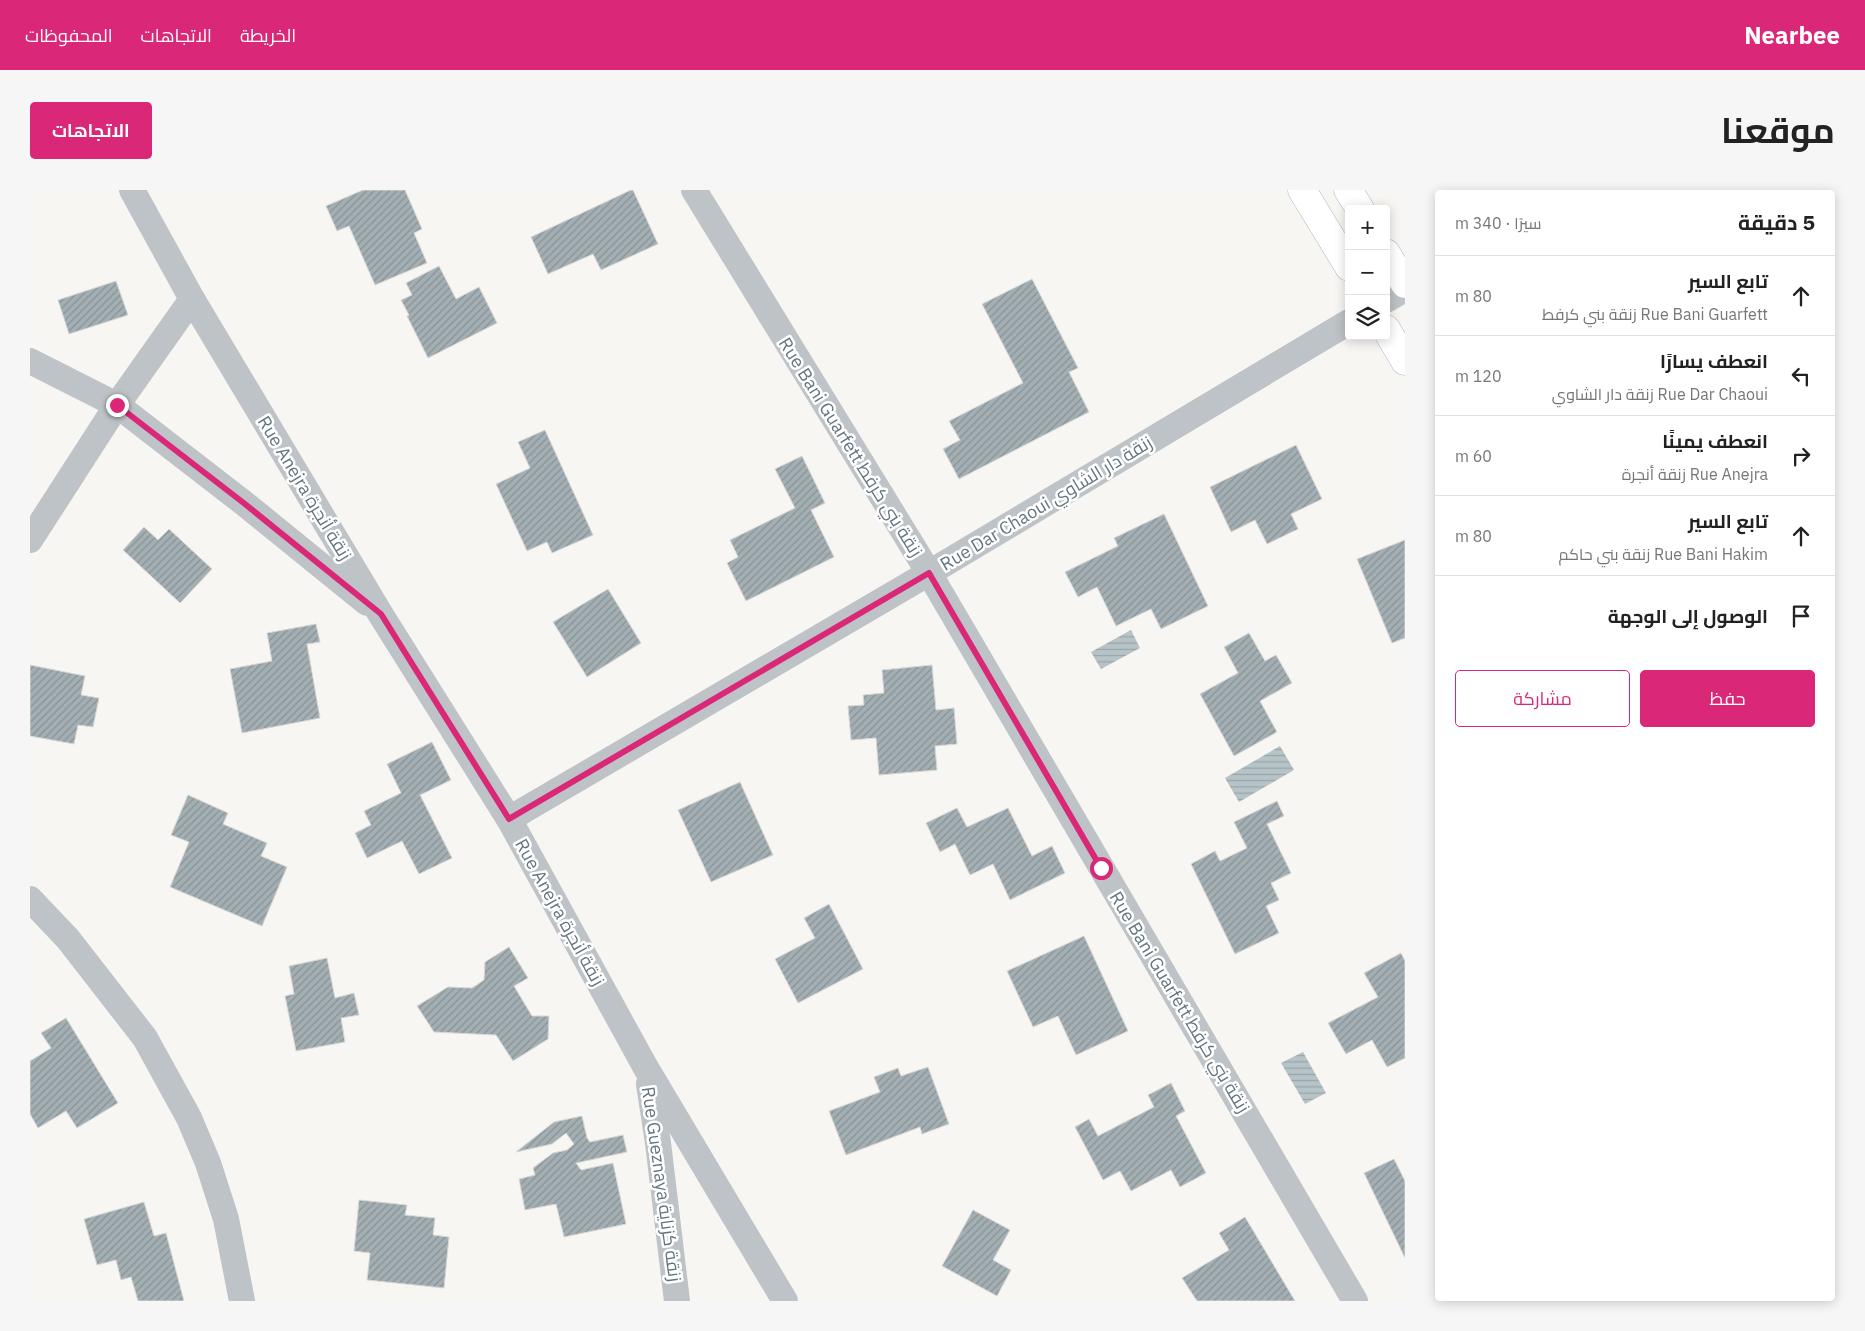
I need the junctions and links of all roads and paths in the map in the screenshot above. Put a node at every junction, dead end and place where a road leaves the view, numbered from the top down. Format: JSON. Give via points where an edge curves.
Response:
{"nodes":[{"id":1,"x":132,"y":190,"type":"edge"},
{"id":2,"x":694,"y":190,"type":"edge"},
{"id":3,"x":1302,"y":190,"type":"edge"},
{"id":4,"x":1348,"y":190,"type":"edge"},
{"id":5,"x":1357,"y":205,"type":"edge"},
{"id":6,"x":1345,"y":260,"type":"edge"},
{"id":7,"x":1390,"y":260,"type":"edge"},
{"id":8,"x":1405,"y":284,"type":"edge"},
{"id":9,"x":1405,"y":289,"type":"edge"},
{"id":10,"x":1390,"y":298,"type":"edge"},
{"id":11,"x":192,"y":299,"type":"junction"},
{"id":12,"x":1345,"y":324,"type":"edge"},
{"id":13,"x":1390,"y":336,"type":"edge"},
{"id":14,"x":30,"y":361,"type":"edge"},
{"id":15,"x":1405,"y":361,"type":"edge"},
{"id":16,"x":117,"y":405,"type":"junction"},
{"id":17,"x":30,"y":540,"type":"edge"},
{"id":18,"x":929,"y":573,"type":"junction"},
{"id":19,"x":381,"y":614,"type":"junction"},
{"id":20,"x":509,"y":819,"type":"junction"},
{"id":21,"x":30,"y":899,"type":"edge"},
{"id":22,"x":646,"y":1068,"type":"junction"},
{"id":23,"x":242,"y":1301,"type":"edge"},
{"id":24,"x":677,"y":1301,"type":"edge"},
{"id":25,"x":785,"y":1301,"type":"edge"},
{"id":26,"x":1355,"y":1301,"type":"edge"}],
"edges":[{"from":1,"to":11,"type":"street","name":"Rue Anejra زنقة أنجرة"},
{"from":2,"to":18,"type":"street","name":"Rue Bani Guarfett زنقة بني كرفط"},
{"from":3,"to":6,"type":"street"},
{"from":4,"to":5,"type":"street"},
{"from":7,"to":8,"type":"street"},
{"from":9,"to":10,"type":"street"},
{"from":11,"to":16,"type":"street"},
{"from":11,"to":19,"type":"street","name":"Rue Anejra زنقة أنجرة"},
{"from":12,"to":18,"type":"street","name":"Rue Dar Chaoui زنقة دار الشاوي"},
{"from":13,"to":15,"type":"street"},
{"from":14,"to":16,"type":"street"},
{"from":16,"to":17,"type":"street"},
{"from":16,"to":19,"type":"street"},
{"from":18,"to":20,"type":"street","name":"Rue Dar Chaoui زنقة دار الشاوي"},
{"from":18,"to":26,"type":"street","name":"Rue Bani Guarfett زنقة بني كرفط"},
{"from":19,"to":20,"type":"street","name":"Rue Anejra زنقة أنجرة"},
{"from":20,"to":22,"type":"street","name":"Rue Anejra زنقة أنجرة"},
{"from":21,"to":23,"type":"street","via":[[68,939],[145,1038],[189,1118],[226,1218]]},
{"from":22,"to":24,"type":"street","name":"Rue Gueznaya زنقة كزناية"},
{"from":22,"to":25,"type":"street","name":"Rue Anejra زنقة أنجرة"}]}
